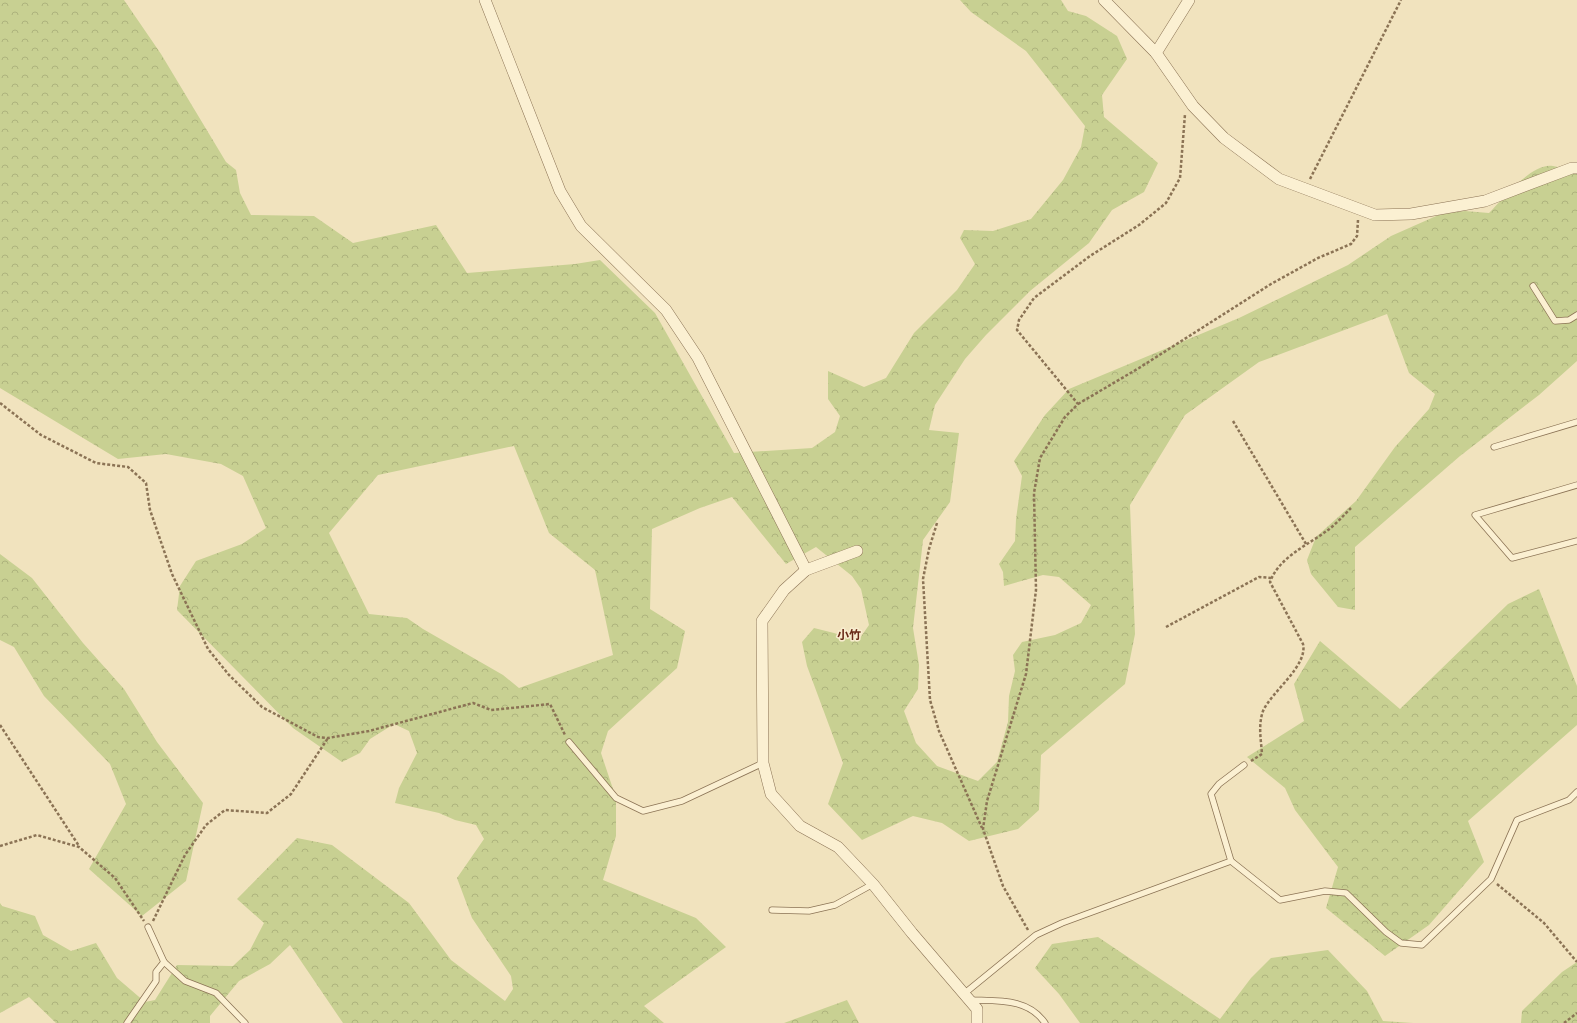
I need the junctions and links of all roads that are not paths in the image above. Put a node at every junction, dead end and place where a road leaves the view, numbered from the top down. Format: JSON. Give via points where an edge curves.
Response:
{"nodes":[{"id":1,"x":485,"y":0,"type":"edge"},
{"id":2,"x":1104,"y":0,"type":"edge"},
{"id":3,"x":1189,"y":0,"type":"edge"},
{"id":4,"x":1156,"y":53,"type":"junction"},
{"id":5,"x":1577,"y":168,"type":"edge"},
{"id":6,"x":1533,"y":286,"type":"dead end"},
{"id":7,"x":1577,"y":314,"type":"edge"},
{"id":8,"x":1577,"y":422,"type":"edge"},
{"id":9,"x":1494,"y":447,"type":"dead end"},
{"id":10,"x":1577,"y":485,"type":"edge"},
{"id":11,"x":1577,"y":540,"type":"edge"},
{"id":12,"x":857,"y":551,"type":"dead end"},
{"id":13,"x":806,"y":570,"type":"junction"},
{"id":14,"x":569,"y":742,"type":"road end"},
{"id":15,"x":763,"y":763,"type":"junction"},
{"id":16,"x":1244,"y":765,"type":"road end"},
{"id":17,"x":1577,"y":792,"type":"edge"},
{"id":18,"x":1231,"y":861,"type":"junction"},
{"id":19,"x":873,"y":884,"type":"junction"},
{"id":20,"x":772,"y":910,"type":"dead end"},
{"id":21,"x":148,"y":927,"type":"road end"},
{"id":22,"x":164,"y":962,"type":"junction"},
{"id":23,"x":968,"y":996,"type":"junction"},
{"id":24,"x":127,"y":1023,"type":"edge"},
{"id":25,"x":245,"y":1023,"type":"edge"},
{"id":26,"x":976,"y":1023,"type":"edge"},
{"id":27,"x":1045,"y":1023,"type":"edge"}],
"edges":[{"from":1,"to":13,"type":"street","via":[[560,191],[581,226],[666,310],[698,358]]},
{"from":2,"to":4,"type":"street"},
{"from":3,"to":4,"type":"street"},
{"from":4,"to":5,"type":"street","via":[[1187,97],[1224,138],[1279,179],[1375,215],[1411,214],[1485,201]]},
{"from":6,"to":7,"type":"lane","via":[[1554,321],[1569,320]]},
{"from":8,"to":9,"type":"lane"},
{"from":10,"to":11,"type":"lane","via":[[1475,515],[1512,558]]},
{"from":12,"to":13,"type":"street"},
{"from":13,"to":15,"type":"street","via":[[784,590],[762,621]]},
{"from":14,"to":15,"type":"lane","via":[[616,798],[643,811],[682,801]]},
{"from":15,"to":19,"type":"street","via":[[771,794],[800,826],[838,847]]},
{"from":16,"to":18,"type":"lane","via":[[1219,784],[1211,794]]},
{"from":17,"to":18,"type":"lane","via":[[1569,800],[1517,820],[1491,879],[1422,945],[1396,939],[1346,893],[1325,891],[1280,900]]},
{"from":18,"to":23,"type":"lane","via":[[1062,923],[1032,938]]},
{"from":19,"to":20,"type":"lane","via":[[829,906],[809,911]]},
{"from":19,"to":23,"type":"street"},
{"from":21,"to":22,"type":"lane"},
{"from":22,"to":24,"type":"lane","via":[[156,972],[156,981]]},
{"from":22,"to":25,"type":"lane","via":[[185,982],[216,993]]},
{"from":23,"to":26,"type":"street","via":[[977,1009]]},
{"from":23,"to":27,"type":"lane","via":[[1014,1002],[1038,1013]]}]}
